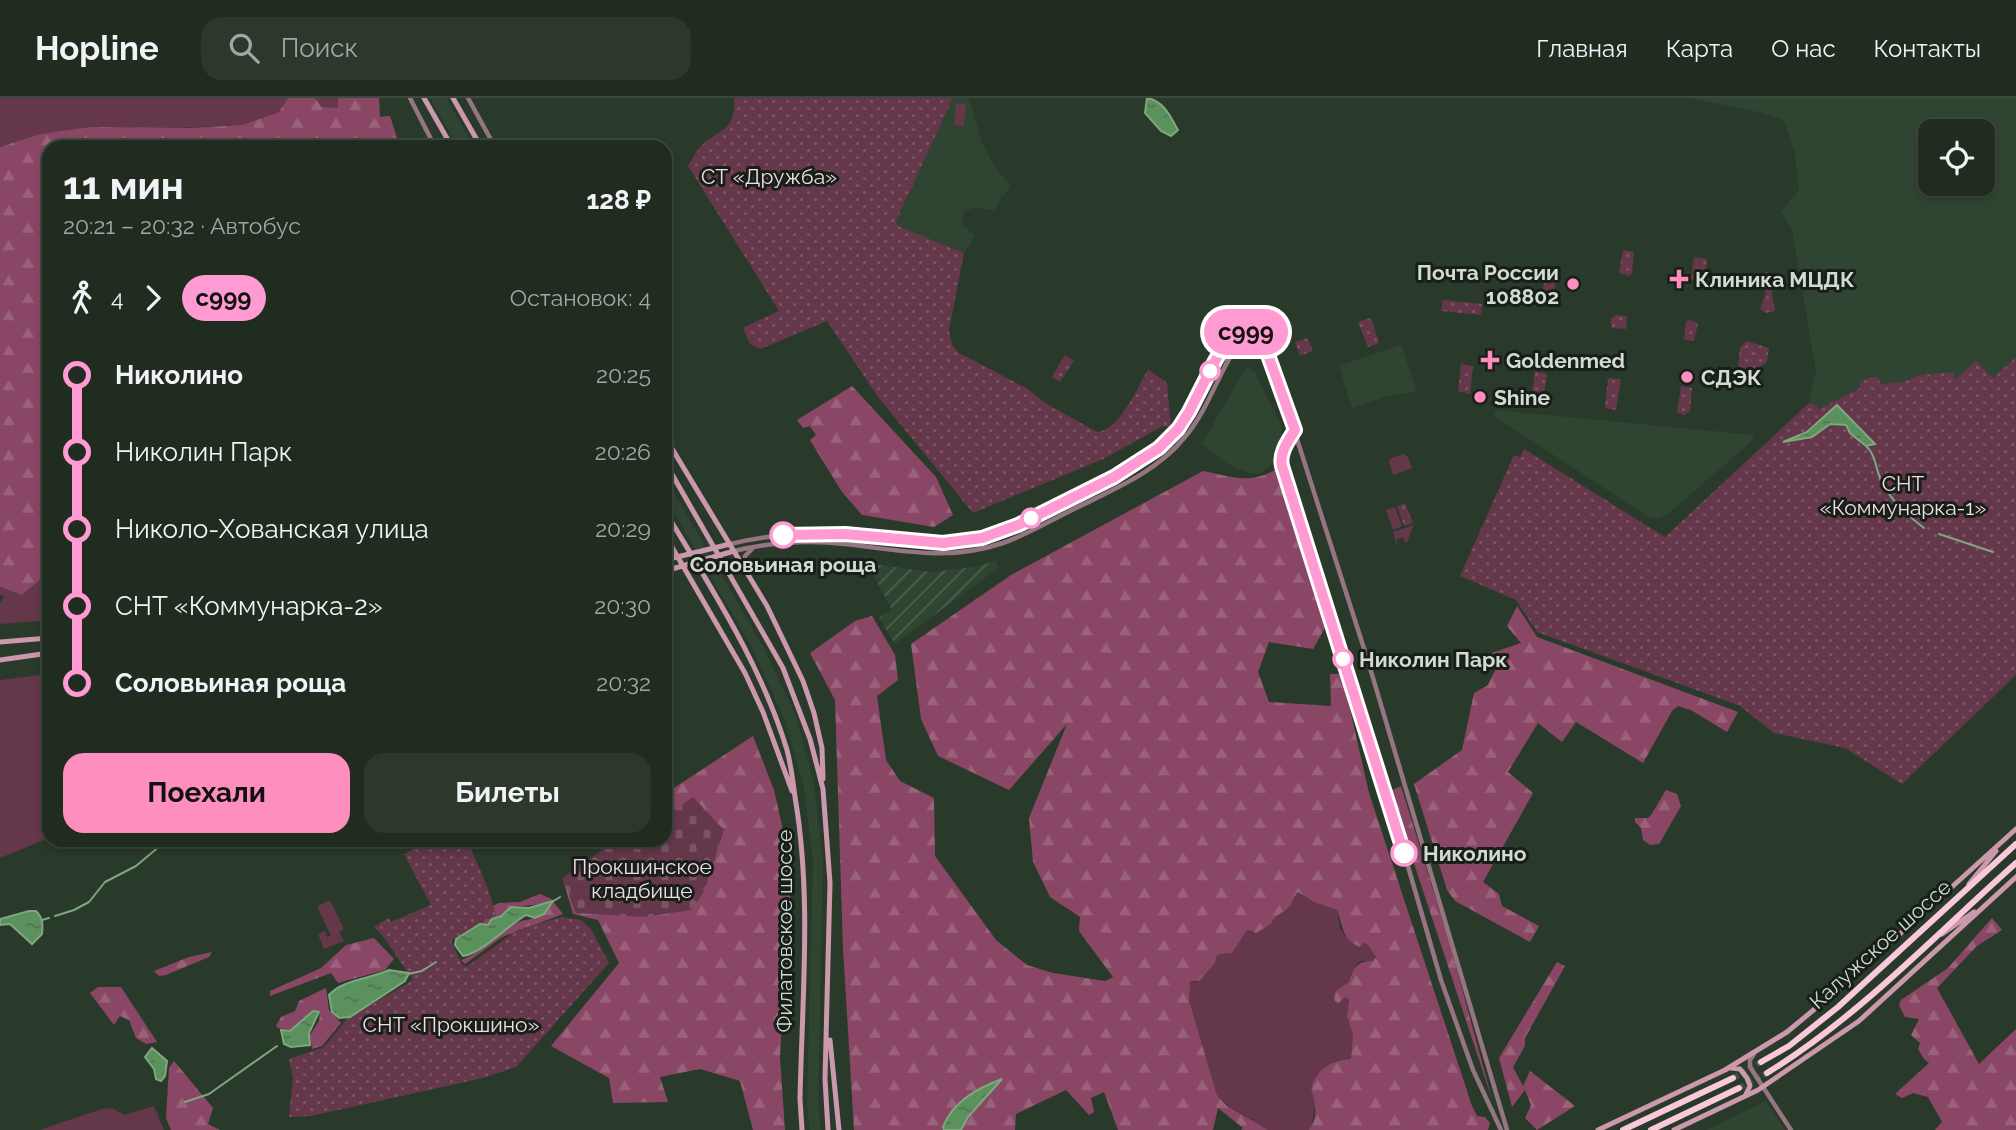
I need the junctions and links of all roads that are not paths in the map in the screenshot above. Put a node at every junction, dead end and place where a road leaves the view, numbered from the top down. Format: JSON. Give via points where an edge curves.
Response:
{"nodes":[{"id":1,"x":410,"y":98,"type":"edge"},
{"id":2,"x":424,"y":98,"type":"edge"},
{"id":3,"x":453,"y":98,"type":"edge"},
{"id":4,"x":468,"y":98,"type":"edge"},
{"id":5,"x":431,"y":140,"type":"edge"},
{"id":6,"x":448,"y":140,"type":"edge"},
{"id":7,"x":477,"y":140,"type":"edge"},
{"id":8,"x":491,"y":140,"type":"edge"},
{"id":9,"x":1246,"y":332,"type":"junction"},
{"id":10,"x":1295,"y":430,"type":"junction"},
{"id":11,"x":672,"y":449,"type":"edge"},
{"id":12,"x":672,"y":474,"type":"edge"},
{"id":13,"x":672,"y":522,"type":"edge"},
{"id":14,"x":730,"y":544,"type":"junction"},
{"id":15,"x":672,"y":547,"type":"edge"},
{"id":16,"x":755,"y":547,"type":"junction"},
{"id":17,"x":734,"y":551,"type":"junction"},
{"id":18,"x":672,"y":557,"type":"edge"},
{"id":19,"x":678,"y":557,"type":"junction"},
{"id":20,"x":684,"y":566,"type":"junction"},
{"id":21,"x":744,"y":568,"type":"junction"},
{"id":22,"x":672,"y":569,"type":"edge"},
{"id":23,"x":42,"y":639,"type":"edge"},
{"id":24,"x":0,"y":642,"type":"edge"},
{"id":25,"x":42,"y":654,"type":"edge"},
{"id":26,"x":0,"y":660,"type":"edge"},
{"id":27,"x":823,"y":789,"type":"junction"},
{"id":28,"x":796,"y":800,"type":"junction"},
{"id":29,"x":2016,"y":829,"type":"edge"},
{"id":30,"x":2006,"y":838,"type":"junction"},
{"id":31,"x":2016,"y":845,"type":"edge"},
{"id":32,"x":2016,"y":863,"type":"edge"},
{"id":33,"x":2016,"y":877,"type":"edge"},
{"id":34,"x":1959,"y":897,"type":"junction"},
{"id":35,"x":1991,"y":900,"type":"junction"},
{"id":36,"x":1926,"y":946,"type":"junction"},
{"id":37,"x":828,"y":1023,"type":"junction"},
{"id":38,"x":1760,"y":1049,"type":"junction"},
{"id":39,"x":1761,"y":1062,"type":"tunnel mouth"},
{"id":40,"x":1725,"y":1070,"type":"junction"},
{"id":41,"x":1767,"y":1073,"type":"tunnel mouth"},
{"id":42,"x":1733,"y":1078,"type":"tunnel mouth"},
{"id":43,"x":1739,"y":1088,"type":"tunnel mouth"},
{"id":44,"x":1762,"y":1088,"type":"junction"},
{"id":45,"x":1742,"y":1098,"type":"junction"},
{"id":46,"x":802,"y":1130,"type":"edge"},
{"id":47,"x":828,"y":1130,"type":"edge"},
{"id":48,"x":839,"y":1130,"type":"edge"},
{"id":49,"x":1501,"y":1130,"type":"edge"},
{"id":50,"x":1507,"y":1130,"type":"edge"},
{"id":51,"x":1598,"y":1130,"type":"edge"},
{"id":52,"x":1623,"y":1130,"type":"edge"},
{"id":53,"x":1651,"y":1130,"type":"edge"},
{"id":54,"x":1674,"y":1130,"type":"edge"},
{"id":55,"x":1791,"y":1130,"type":"edge"}],
"edges":[{"from":1,"to":5,"type":"street"},
{"from":2,"to":6,"type":"main road"},
{"from":3,"to":7,"type":"main road"},
{"from":4,"to":8,"type":"street"},
{"from":9,"to":10,"type":"street","via":[[1268,355]]},
{"from":9,"to":14,"type":"street","via":[[1237,325],[1189,412],[1159,448],[1114,477],[1018,525],[982,538],[943,543],[814,533]]},
{"from":9,"to":16,"type":"street","via":[[1200,417],[1167,456],[1139,476],[1022,535],[952,553],[815,541]]},
{"from":10,"to":49,"type":"street","via":[[1280,460],[1441,980],[1473,1070]]},
{"from":10,"to":50,"type":"street"},
{"from":11,"to":14,"type":"main road"},
{"from":12,"to":27,"type":"main road","name":"Филатовское шоссе","via":[[783,668]]},
{"from":13,"to":28,"type":"main road","name":"Филатовское шоссе","via":[[769,697],[788,754]]},
{"from":14,"to":17,"type":"main road"},
{"from":14,"to":19,"type":"main road"},
{"from":15,"to":19,"type":"main road"},
{"from":16,"to":17,"type":"street"},
{"from":16,"to":21,"type":"street","via":[[745,556]]},
{"from":17,"to":20,"type":"main road"},
{"from":17,"to":21,"type":"main road"},
{"from":18,"to":19,"type":"main road"},
{"from":19,"to":20,"type":"main road"},
{"from":20,"to":22,"type":"main road"},
{"from":20,"to":28,"type":"main road","via":[[745,673]]},
{"from":21,"to":27,"type":"main road","via":[[807,692],[821,748]]},
{"from":23,"to":24,"type":"main road"},
{"from":25,"to":26,"type":"main road"},
{"from":27,"to":37,"type":"main road","name":"Филатовское шоссе","via":[[830,883]]},
{"from":28,"to":46,"type":"main road","name":"Филатовское шоссе","via":[[804,904]]},
{"from":29,"to":30,"type":"main road"},
{"from":30,"to":34,"type":"main road"},
{"from":30,"to":38,"type":"main road","via":[[1816,1009]]},
{"from":31,"to":34,"type":"highway","name":"Калужское шоссе"},
{"from":32,"to":36,"type":"highway","name":"Калужское шоссе"},
{"from":33,"to":35,"type":"main road"},
{"from":34,"to":39,"type":"highway","name":"Калужское шоссе","via":[[1829,1015]]},
{"from":35,"to":36,"type":"main road"},
{"from":35,"to":44,"type":"main road","via":[[1859,1021]]},
{"from":36,"to":41,"type":"highway","name":"Калужское шоссе","via":[[1830,1030]]},
{"from":37,"to":47,"type":"main road"},
{"from":37,"to":48,"type":"main road"},
{"from":38,"to":40,"type":"main road"},
{"from":38,"to":44,"type":"street","via":[[1749,1064]]},
{"from":40,"to":45,"type":"main road","via":[[1738,1068],[1745,1074],[1750,1086]]},
{"from":40,"to":51,"type":"main road"},
{"from":42,"to":52,"type":"highway"},
{"from":43,"to":53,"type":"highway"},
{"from":44,"to":45,"type":"main road"},
{"from":44,"to":55,"type":"street"},
{"from":45,"to":54,"type":"main road"}]}
